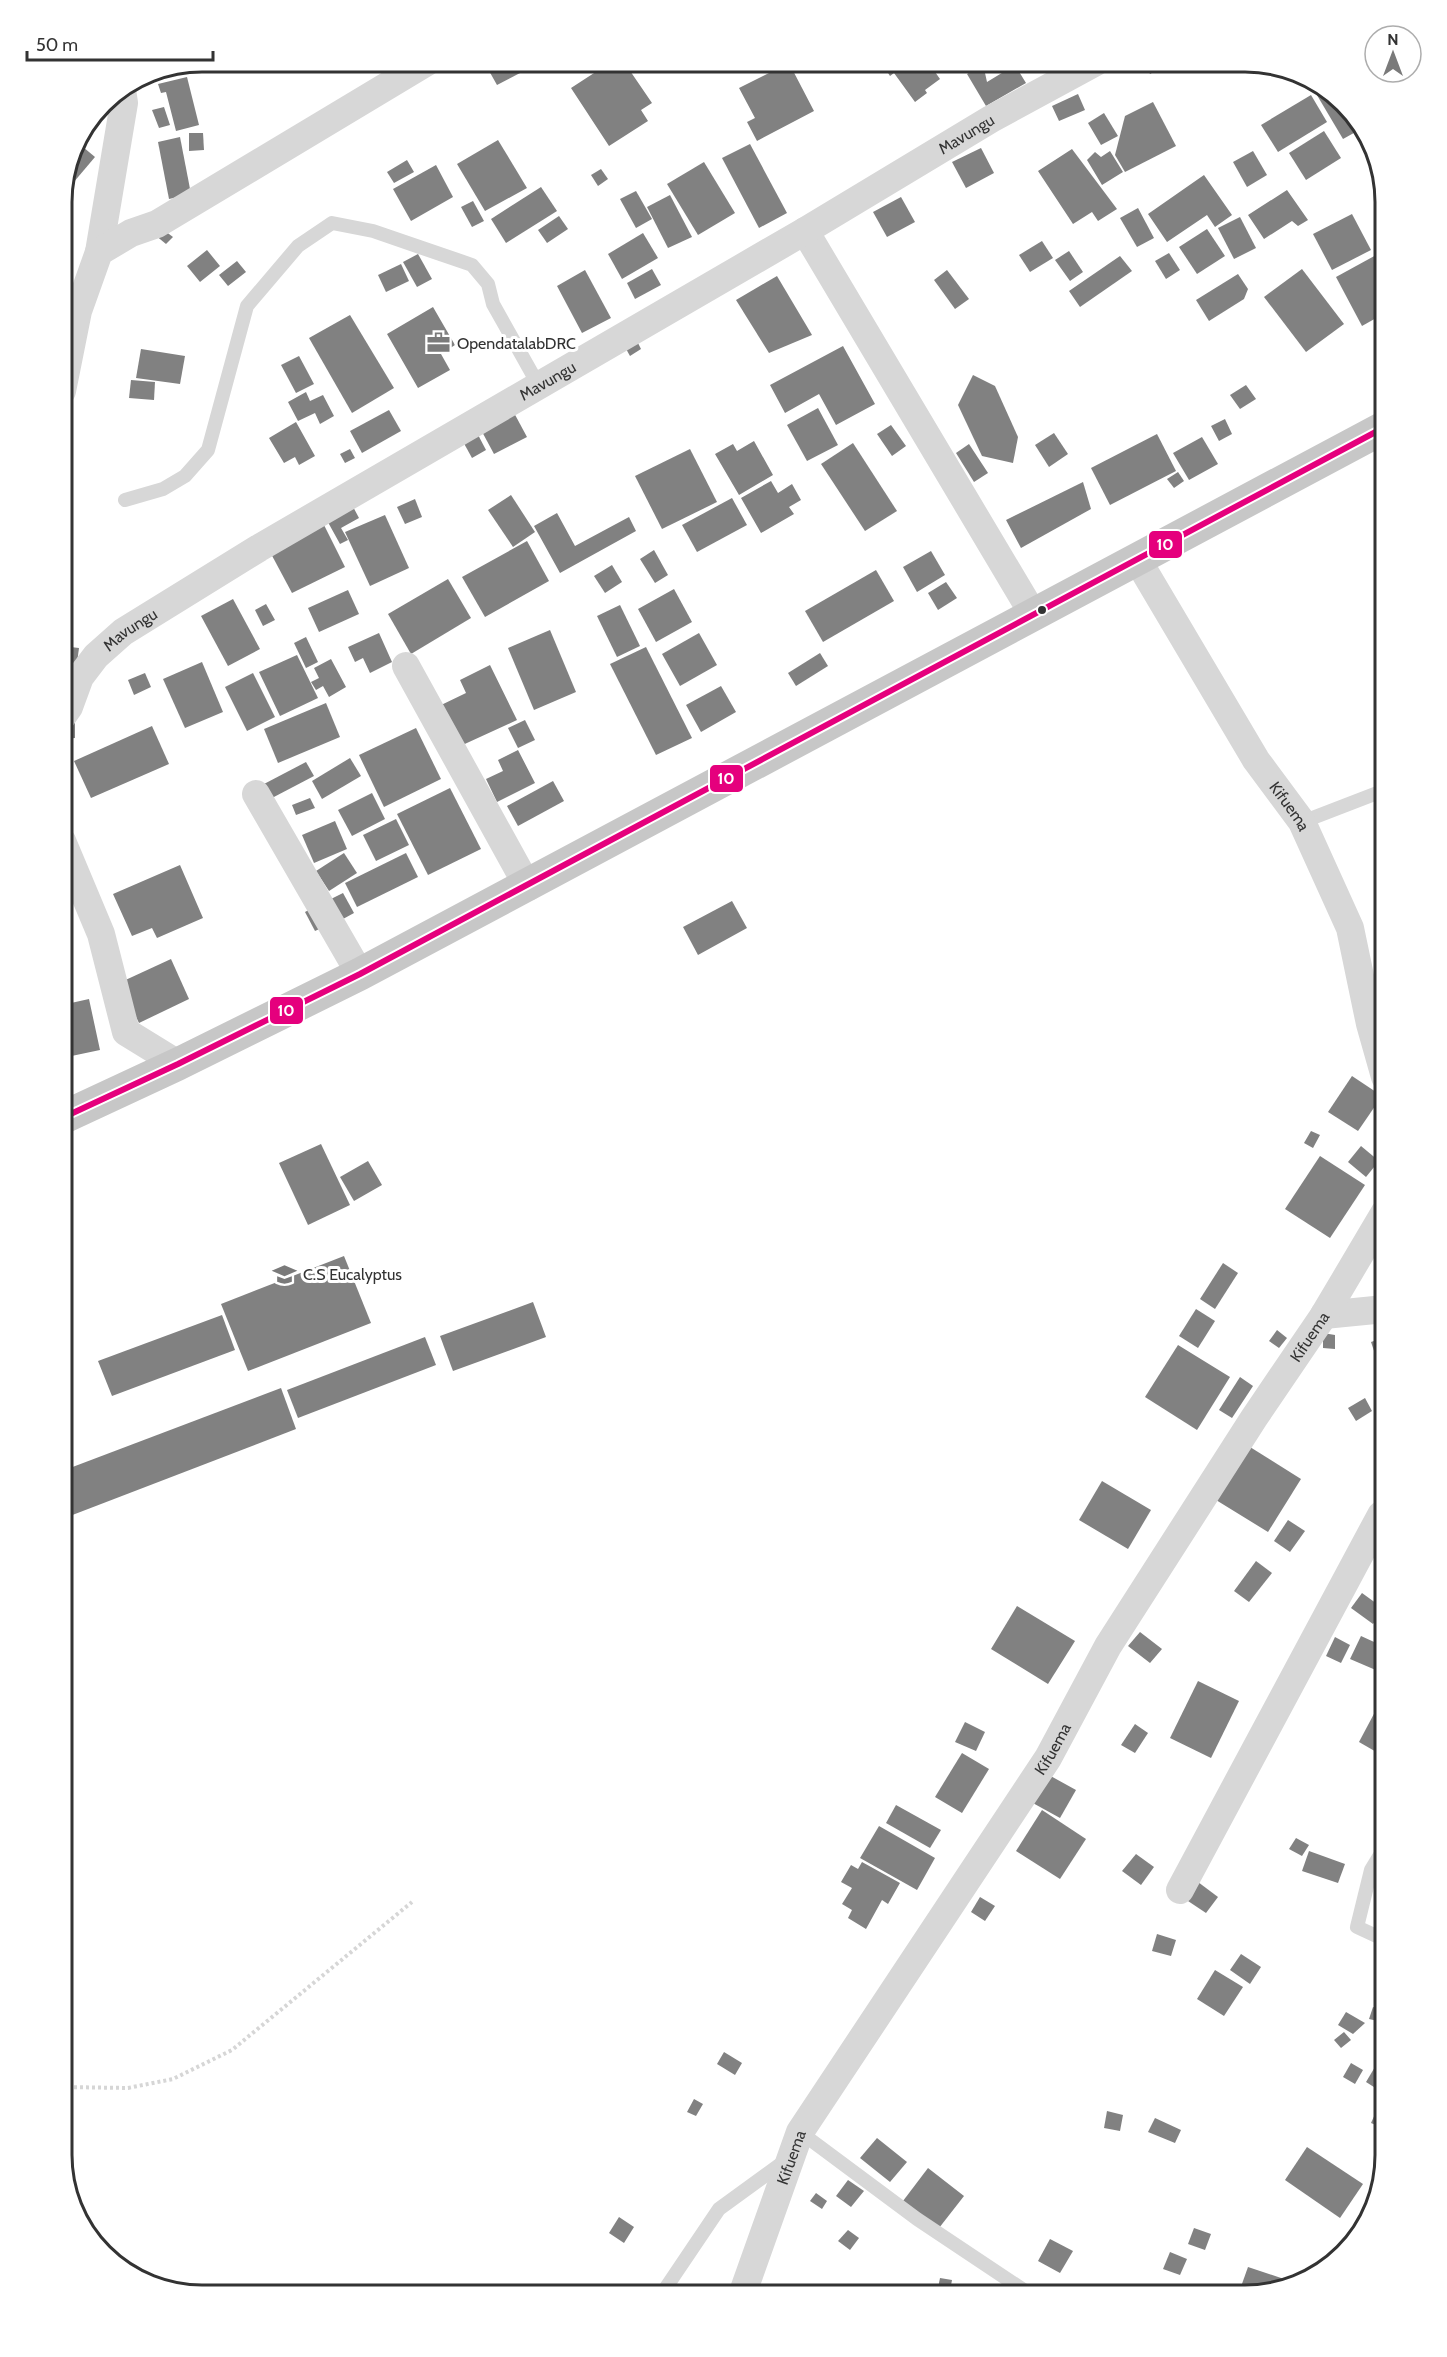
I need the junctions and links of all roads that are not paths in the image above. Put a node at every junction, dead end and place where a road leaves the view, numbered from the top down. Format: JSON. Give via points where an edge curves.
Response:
{"nodes":[{"id":1,"x":410,"y":72,"type":"edge"},
{"id":2,"x":1078,"y":72,"type":"edge"},
{"id":3,"x":123,"y":99,"type":"edge"},
{"id":4,"x":805,"y":231,"type":"junction"},
{"id":5,"x":99,"y":252,"type":"junction"},
{"id":6,"x":72,"y":341,"type":"edge"},
{"id":7,"x":539,"y":386,"type":"junction"},
{"id":8,"x":1375,"y":433,"type":"edge"},
{"id":9,"x":125,"y":500,"type":"dead end"},
{"id":10,"x":1137,"y":559,"type":"junction"},
{"id":11,"x":1033,"y":614,"type":"junction"},
{"id":12,"x":406,"y":666,"type":"dead end"},
{"id":13,"x":72,"y":699,"type":"edge"},
{"id":14,"x":256,"y":794,"type":"dead end"},
{"id":15,"x":1375,"y":794,"type":"edge"},
{"id":16,"x":1302,"y":822,"type":"junction"},
{"id":17,"x":72,"y":865,"type":"edge"},
{"id":18,"x":528,"y":887,"type":"junction"},
{"id":19,"x":360,"y":974,"type":"junction"},
{"id":20,"x":1375,"y":1014,"type":"edge"},
{"id":21,"x":178,"y":1064,"type":"junction"},
{"id":22,"x":72,"y":1113,"type":"edge"},
{"id":23,"x":1375,"y":1230,"type":"edge"},
{"id":24,"x":1375,"y":1310,"type":"edge"},
{"id":25,"x":1324,"y":1315,"type":"junction"},
{"id":26,"x":1375,"y":1526,"type":"edge"},
{"id":27,"x":1375,"y":1864,"type":"edge"},
{"id":28,"x":1180,"y":1890,"type":"dead end"},
{"id":29,"x":1375,"y":1935,"type":"edge"},
{"id":30,"x":796,"y":2144,"type":"junction"},
{"id":31,"x":668,"y":2285,"type":"edge"},
{"id":32,"x":746,"y":2285,"type":"edge"},
{"id":33,"x":1015,"y":2285,"type":"edge"}],
"edges":[{"from":1,"to":5,"type":"street","via":[[157,224],[131,233]]},
{"from":2,"to":4,"type":"street","name":"Mavungu","via":[[991,119]]},
{"from":3,"to":5,"type":"street"},
{"from":4,"to":7,"type":"street","name":"Mavungu"},
{"from":4,"to":11,"type":"street"},
{"from":5,"to":6,"type":"street"},
{"from":7,"to":9,"type":"lane","via":[[493,304],[488,284],[472,265],[373,231],[332,223],[298,246],[247,306],[208,450],[185,476],[163,489]]},
{"from":7,"to":13,"type":"street","name":"Mavungu","via":[[259,548],[123,632],[96,656],[80,677]]},
{"from":8,"to":10,"type":"highway"},
{"from":10,"to":11,"type":"highway"},
{"from":10,"to":16,"type":"street","name":"Kifuema","via":[[1256,760]]},
{"from":11,"to":18,"type":"highway"},
{"from":12,"to":18,"type":"street"},
{"from":14,"to":19,"type":"street"},
{"from":15,"to":16,"type":"lane"},
{"from":16,"to":20,"type":"street","name":"Kifuema","via":[[1350,928]]},
{"from":17,"to":21,"type":"street","via":[[101,934],[126,1032]]},
{"from":18,"to":19,"type":"highway"},
{"from":19,"to":21,"type":"highway"},
{"from":21,"to":22,"type":"highway"},
{"from":23,"to":25,"type":"street","name":"Kifuema"},
{"from":24,"to":25,"type":"street"},
{"from":25,"to":30,"type":"street","name":"Kifuema","via":[[1108,1646],[1048,1758]]},
{"from":26,"to":28,"type":"street"},
{"from":27,"to":29,"type":"lane","via":[[1357,1927]]},
{"from":30,"to":31,"type":"lane","via":[[719,2210]]},
{"from":30,"to":32,"type":"street","name":"Kifuema"},
{"from":30,"to":33,"type":"lane"}]}
